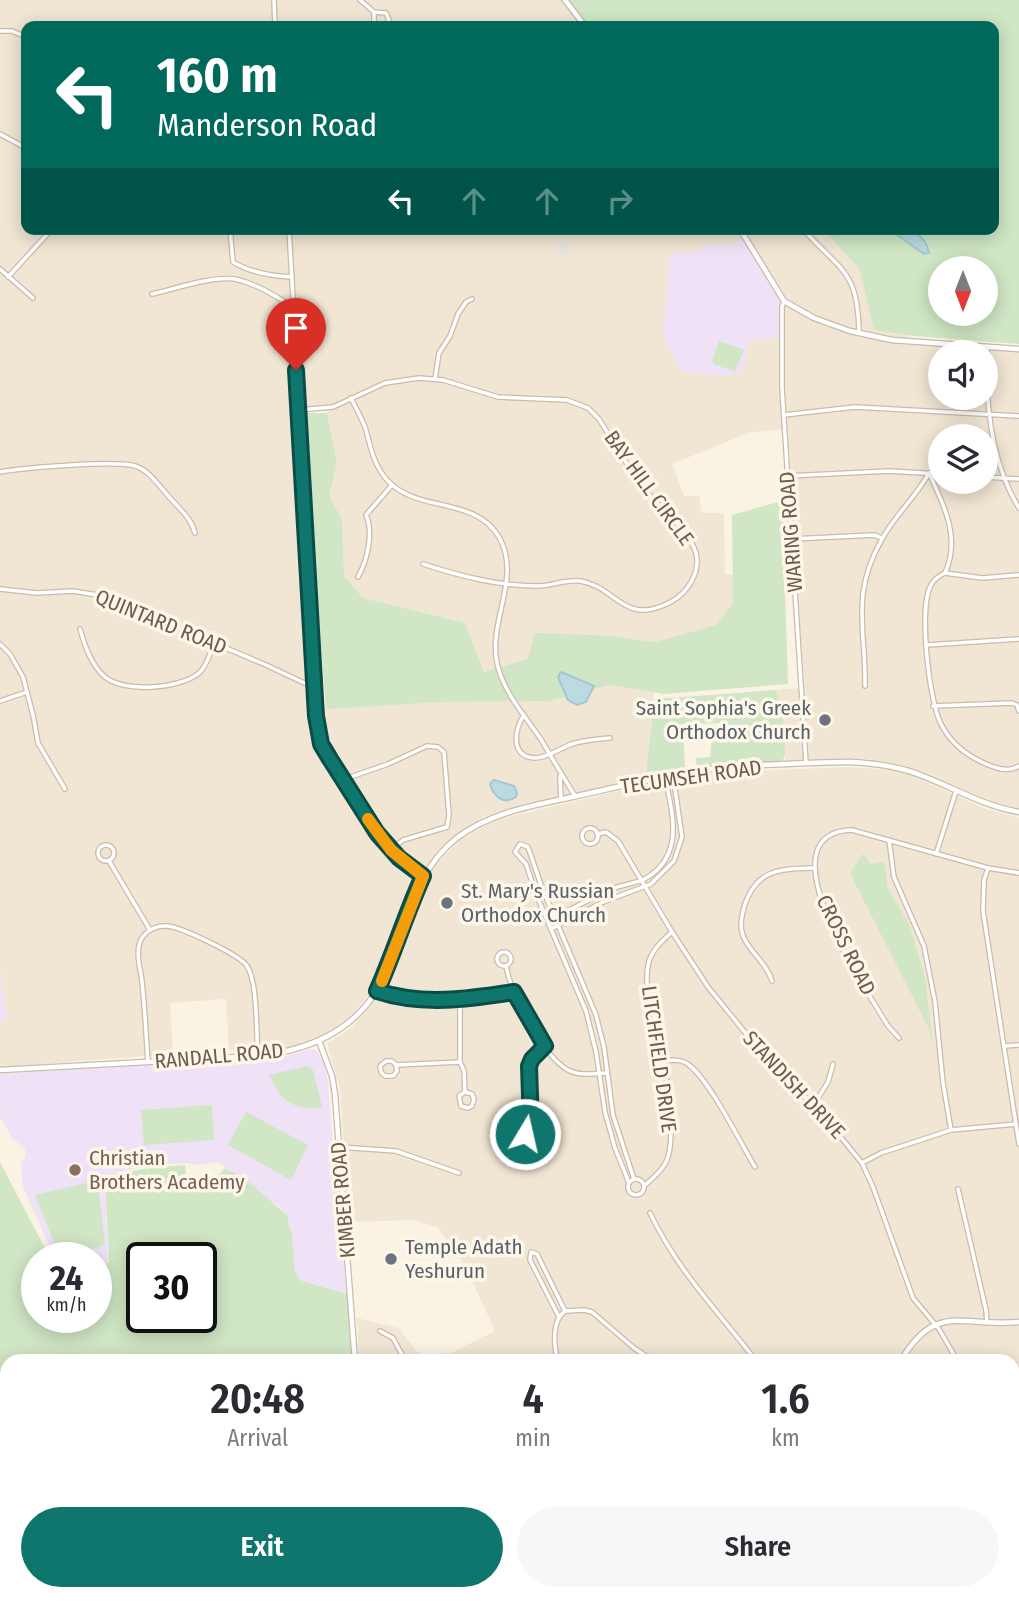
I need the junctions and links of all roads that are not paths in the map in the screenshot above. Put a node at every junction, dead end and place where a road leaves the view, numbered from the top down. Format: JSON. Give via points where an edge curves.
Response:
{"nodes":[{"id":1,"x":274,"y":0,"type":"edge"},
{"id":2,"x":360,"y":0,"type":"edge"},
{"id":3,"x":565,"y":0,"type":"edge"},
{"id":4,"x":374,"y":12,"type":"junction"},
{"id":5,"x":275,"y":21,"type":"edge"},
{"id":6,"x":374,"y":21,"type":"edge"},
{"id":7,"x":387,"y":21,"type":"edge"},
{"id":8,"x":581,"y":21,"type":"edge"},
{"id":9,"x":0,"y":31,"type":"edge"},
{"id":10,"x":21,"y":35,"type":"edge"},
{"id":11,"x":0,"y":134,"type":"edge"},
{"id":12,"x":21,"y":145,"type":"edge"},
{"id":13,"x":46,"y":235,"type":"edge"},
{"id":14,"x":231,"y":235,"type":"edge"},
{"id":15,"x":289,"y":235,"type":"edge"},
{"id":16,"x":744,"y":235,"type":"edge"},
{"id":17,"x":809,"y":235,"type":"edge"},
{"id":18,"x":0,"y":269,"type":"edge"},
{"id":19,"x":8,"y":277,"type":"junction"},
{"id":20,"x":292,"y":277,"type":"junction"},
{"id":21,"x":152,"y":294,"type":"dead end"},
{"id":22,"x":33,"y":298,"type":"dead end"},
{"id":23,"x":472,"y":299,"type":"dead end"},
{"id":24,"x":784,"y":301,"type":"junction"},
{"id":25,"x":293,"y":307,"type":"junction"},
{"id":26,"x":859,"y":333,"type":"junction"},
{"id":27,"x":928,"y":343,"type":"edge"},
{"id":28,"x":998,"y":348,"type":"edge"},
{"id":29,"x":1019,"y":349,"type":"edge"},
{"id":30,"x":435,"y":379,"type":"junction"},
{"id":31,"x":351,"y":398,"type":"junction"},
{"id":32,"x":299,"y":410,"type":"junction"},
{"id":33,"x":989,"y":410,"type":"edge"},
{"id":34,"x":989,"y":414,"type":"junction"},
{"id":35,"x":784,"y":415,"type":"junction"},
{"id":36,"x":1019,"y":416,"type":"edge"},
{"id":37,"x":0,"y":472,"type":"edge"},
{"id":38,"x":928,"y":473,"type":"edge"},
{"id":39,"x":928,"y":474,"type":"edge"},
{"id":40,"x":788,"y":476,"type":"junction"},
{"id":41,"x":998,"y":478,"type":"edge"},
{"id":42,"x":1004,"y":478,"type":"junction"},
{"id":43,"x":1019,"y":479,"type":"edge"},
{"id":44,"x":392,"y":485,"type":"junction"},
{"id":45,"x":938,"y":494,"type":"edge"},
{"id":46,"x":1019,"y":508,"type":"edge"},
{"id":47,"x":195,"y":533,"type":"dead end"},
{"id":48,"x":882,"y":538,"type":"junction"},
{"id":49,"x":792,"y":539,"type":"junction"},
{"id":50,"x":423,"y":564,"type":"dead end"},
{"id":51,"x":945,"y":573,"type":"junction"},
{"id":52,"x":1019,"y":575,"type":"edge"},
{"id":53,"x":358,"y":577,"type":"dead end"},
{"id":54,"x":506,"y":583,"type":"junction"},
{"id":55,"x":0,"y":589,"type":"edge"},
{"id":56,"x":80,"y":629,"type":"dead end"},
{"id":57,"x":1019,"y":639,"type":"edge"},
{"id":58,"x":0,"y":644,"type":"edge"},
{"id":59,"x":214,"y":644,"type":"junction"},
{"id":60,"x":927,"y":645,"type":"junction"},
{"id":61,"x":865,"y":686,"type":"dead end"},
{"id":62,"x":315,"y":688,"type":"junction"},
{"id":63,"x":27,"y":692,"type":"junction"},
{"id":64,"x":0,"y":701,"type":"edge"},
{"id":65,"x":933,"y":706,"type":"junction"},
{"id":66,"x":1019,"y":710,"type":"edge"},
{"id":67,"x":524,"y":715,"type":"junction"},
{"id":68,"x":610,"y":738,"type":"dead end"},
{"id":69,"x":549,"y":754,"type":"junction"},
{"id":70,"x":806,"y":763,"type":"junction"},
{"id":71,"x":1019,"y":765,"type":"edge"},
{"id":72,"x":560,"y":774,"type":"junction"},
{"id":73,"x":673,"y":775,"type":"junction"},
{"id":74,"x":665,"y":777,"type":"junction"},
{"id":75,"x":342,"y":779,"type":"junction"},
{"id":76,"x":65,"y":789,"type":"dead end"},
{"id":77,"x":956,"y":791,"type":"junction"},
{"id":78,"x":575,"y":796,"type":"junction"},
{"id":79,"x":561,"y":799,"type":"junction"},
{"id":80,"x":1019,"y":812,"type":"edge"},
{"id":81,"x":597,"y":834,"type":"junction"},
{"id":82,"x":889,"y":840,"type":"junction"},
{"id":83,"x":391,"y":850,"type":"junction"},
{"id":84,"x":936,"y":854,"type":"junction"},
{"id":85,"x":109,"y":861,"type":"junction"},
{"id":86,"x":814,"y":868,"type":"junction"},
{"id":87,"x":988,"y":868,"type":"junction"},
{"id":88,"x":1019,"y":873,"type":"edge"},
{"id":89,"x":423,"y":876,"type":"junction"},
{"id":90,"x":641,"y":880,"type":"junction"},
{"id":91,"x":645,"y":887,"type":"junction"},
{"id":92,"x":554,"y":918,"type":"junction"},
{"id":93,"x":548,"y":921,"type":"junction"},
{"id":94,"x":558,"y":926,"type":"junction"},
{"id":95,"x":551,"y":929,"type":"junction"},
{"id":96,"x":150,"y":930,"type":"junction"},
{"id":97,"x":672,"y":932,"type":"junction"},
{"id":98,"x":506,"y":966,"type":"junction"},
{"id":99,"x":772,"y":981,"type":"dead end"},
{"id":100,"x":377,"y":991,"type":"junction"},
{"id":101,"x":514,"y":992,"type":"junction"},
{"id":102,"x":460,"y":999,"type":"junction"},
{"id":103,"x":899,"y":1038,"type":"dead end"},
{"id":104,"x":319,"y":1041,"type":"junction"},
{"id":105,"x":1019,"y":1045,"type":"edge"},
{"id":106,"x":545,"y":1046,"type":"junction"},
{"id":107,"x":1004,"y":1046,"type":"junction"},
{"id":108,"x":258,"y":1056,"type":"junction"},
{"id":109,"x":663,"y":1061,"type":"junction"},
{"id":110,"x":148,"y":1062,"type":"junction"},
{"id":111,"x":460,"y":1062,"type":"junction"},
{"id":112,"x":832,"y":1064,"type":"dead end"},
{"id":113,"x":396,"y":1065,"type":"junction"},
{"id":114,"x":0,"y":1070,"type":"edge"},
{"id":115,"x":606,"y":1073,"type":"junction"},
{"id":116,"x":599,"y":1074,"type":"junction"},
{"id":117,"x":465,"y":1092,"type":"junction"},
{"id":118,"x":813,"y":1106,"type":"junction"},
{"id":119,"x":1016,"y":1124,"type":"junction"},
{"id":120,"x":531,"y":1125,"type":"junction"},
{"id":121,"x":951,"y":1130,"type":"junction"},
{"id":122,"x":1019,"y":1144,"type":"edge"},
{"id":123,"x":339,"y":1147,"type":"junction"},
{"id":124,"x":862,"y":1163,"type":"junction"},
{"id":125,"x":755,"y":1167,"type":"dead end"},
{"id":126,"x":459,"y":1173,"type":"dead end"},
{"id":127,"x":634,"y":1179,"type":"junction"},
{"id":128,"x":629,"y":1183,"type":"junction"},
{"id":129,"x":644,"y":1186,"type":"junction"},
{"id":130,"x":958,"y":1189,"type":"dead end"},
{"id":131,"x":650,"y":1213,"type":"dead end"},
{"id":132,"x":565,"y":1311,"type":"junction"},
{"id":133,"x":559,"y":1317,"type":"junction"},
{"id":134,"x":1019,"y":1322,"type":"edge"},
{"id":135,"x":986,"y":1323,"type":"junction"},
{"id":136,"x":936,"y":1325,"type":"junction"},
{"id":137,"x":380,"y":1331,"type":"dead end"},
{"id":138,"x":354,"y":1354,"type":"edge"},
{"id":139,"x":402,"y":1354,"type":"edge"},
{"id":140,"x":557,"y":1354,"type":"edge"},
{"id":141,"x":643,"y":1354,"type":"edge"},
{"id":142,"x":750,"y":1354,"type":"edge"},
{"id":143,"x":905,"y":1354,"type":"edge"},
{"id":144,"x":953,"y":1354,"type":"edge"}],
"edges":[{"from":1,"to":5,"type":"street"},
{"from":2,"to":4,"type":"street"},
{"from":3,"to":8,"type":"street"},
{"from":4,"to":6,"type":"street"},
{"from":4,"to":7,"type":"street","via":[[386,13]]},
{"from":9,"to":10,"type":"street"},
{"from":11,"to":12,"type":"street"},
{"from":13,"to":19,"type":"street"},
{"from":14,"to":20,"type":"street","via":[[233,262]]},
{"from":15,"to":20,"type":"street"},
{"from":16,"to":24,"type":"street"},
{"from":17,"to":26,"type":"street","via":[[851,280]]},
{"from":18,"to":19,"type":"street"},
{"from":19,"to":22,"type":"street"},
{"from":20,"to":25,"type":"street"},
{"from":21,"to":25,"type":"street","via":[[236,279]]},
{"from":23,"to":30,"type":"street","via":[[458,314],[439,353]]},
{"from":24,"to":26,"type":"street","via":[[814,318]]},
{"from":24,"to":35,"type":"street","name":"WARING ROAD"},
{"from":25,"to":32,"type":"street"},
{"from":26,"to":27,"type":"street"},
{"from":28,"to":29,"type":"street"},
{"from":30,"to":31,"type":"street","name":"BAY HILL CIRCLE","via":[[394,380]]},
{"from":30,"to":54,"type":"street","name":"BAY HILL CIRCLE","via":[[498,397],[567,400],[587,408],[645,489],[687,536],[697,558],[694,576],[683,594],[649,610],[624,606],[583,582]]},
{"from":31,"to":32,"type":"street","name":"BAY HILL CIRCLE","via":[[333,407]]},
{"from":31,"to":44,"type":"street","via":[[374,460]]},
{"from":32,"to":62,"type":"street"},
{"from":33,"to":34,"type":"street"},
{"from":34,"to":35,"type":"street","via":[[855,407]]},
{"from":34,"to":36,"type":"street"},
{"from":34,"to":42,"type":"street"},
{"from":35,"to":40,"type":"street","name":"WARING ROAD"},
{"from":37,"to":47,"type":"street","via":[[134,465],[184,512]]},
{"from":38,"to":40,"type":"street"},
{"from":39,"to":48,"type":"street"},
{"from":40,"to":49,"type":"street","name":"WARING ROAD"},
{"from":41,"to":42,"type":"street"},
{"from":42,"to":43,"type":"street"},
{"from":42,"to":46,"type":"street"},
{"from":44,"to":53,"type":"street","via":[[366,515],[370,523],[365,564]]},
{"from":44,"to":54,"type":"street","via":[[484,520],[503,545]]},
{"from":45,"to":51,"type":"street","via":[[949,518],[951,558]]},
{"from":48,"to":49,"type":"street"},
{"from":48,"to":61,"type":"street","via":[[862,594]]},
{"from":49,"to":70,"type":"street","name":"WARING ROAD"},
{"from":50,"to":54,"type":"street","name":"BAY HILL CIRCLE"},
{"from":51,"to":52,"type":"street","via":[[982,578]]},
{"from":51,"to":60,"type":"street","via":[[937,577],[927,595]]},
{"from":54,"to":67,"type":"street","via":[[495,635],[496,662]]},
{"from":55,"to":59,"type":"street","name":"QUINTARD ROAD","via":[[88,592]]},
{"from":56,"to":59,"type":"street","via":[[100,672],[131,687],[191,678],[203,668]]},
{"from":57,"to":60,"type":"street"},
{"from":58,"to":63,"type":"street","via":[[17,664]]},
{"from":59,"to":62,"type":"street","name":"QUINTARD ROAD"},
{"from":60,"to":65,"type":"street"},
{"from":62,"to":75,"type":"street","via":[[321,744]]},
{"from":63,"to":64,"type":"street"},
{"from":63,"to":76,"type":"street","via":[[37,743]]},
{"from":65,"to":66,"type":"street","via":[[1012,702]]},
{"from":65,"to":71,"type":"street","via":[[945,732],[965,753],[1003,769]]},
{"from":67,"to":69,"type":"street"},
{"from":67,"to":69,"type":"street","via":[[515,735],[520,750],[535,758]]},
{"from":68,"to":69,"type":"street"},
{"from":69,"to":72,"type":"street"},
{"from":70,"to":73,"type":"street","name":"TECUMSEH ROAD"},
{"from":70,"to":77,"type":"street","name":"TECUMSEH ROAD","via":[[886,765],[923,775]]},
{"from":72,"to":78,"type":"street"},
{"from":72,"to":79,"type":"street"},
{"from":73,"to":74,"type":"street","name":"TECUMSEH ROAD"},
{"from":73,"to":91,"type":"street","via":[[681,821],[679,848],[666,870]]},
{"from":74,"to":78,"type":"street","name":"TECUMSEH ROAD"},
{"from":74,"to":90,"type":"street","via":[[674,840],[663,862]]},
{"from":75,"to":83,"type":"street"},
{"from":75,"to":83,"type":"street","via":[[427,746],[444,752],[447,827],[403,839]]},
{"from":77,"to":80,"type":"street","name":"TECUMSEH ROAD"},
{"from":77,"to":84,"type":"street"},
{"from":78,"to":79,"type":"street","name":"TECUMSEH ROAD"},
{"from":79,"to":89,"type":"street","name":"TECUMSEH ROAD","via":[[506,812],[472,828],[449,845]]},
{"from":81,"to":81,"type":"street","name":"STANDISH DRIVE","via":[[588,829],[583,839],[593,844]]},
{"from":81,"to":90,"type":"street","name":"STANDISH DRIVE","via":[[606,832],[618,841]]},
{"from":82,"to":84,"type":"street","name":"CROSS ROAD"},
{"from":82,"to":86,"type":"street","name":"CROSS ROAD","via":[[840,831],[819,846]]},
{"from":82,"to":121,"type":"street","via":[[894,877],[924,946]]},
{"from":83,"to":89,"type":"street"},
{"from":84,"to":87,"type":"street","name":"CROSS ROAD"},
{"from":85,"to":85,"type":"street","via":[[114,851],[105,845],[99,857]]},
{"from":85,"to":96,"type":"street"},
{"from":86,"to":99,"type":"street","via":[[767,874],[753,887],[746,904],[743,936]]},
{"from":86,"to":103,"type":"street","name":"CROSS ROAD","via":[[835,932],[887,1026]]},
{"from":87,"to":88,"type":"street","name":"CROSS ROAD"},
{"from":87,"to":107,"type":"street","via":[[984,911]]},
{"from":89,"to":100,"type":"street","name":"RANDALL ROAD"},
{"from":90,"to":91,"type":"street","name":"STANDISH DRIVE"},
{"from":90,"to":92,"type":"street","via":[[613,888]]},
{"from":91,"to":94,"type":"street"},
{"from":91,"to":97,"type":"street","name":"STANDISH DRIVE"},
{"from":92,"to":93,"type":"street"},
{"from":92,"to":93,"type":"street","via":[[528,847],[518,845],[515,852],[526,864]]},
{"from":92,"to":94,"type":"street"},
{"from":93,"to":95,"type":"street"},
{"from":94,"to":95,"type":"street"},
{"from":94,"to":115,"type":"street","via":[[596,1015]]},
{"from":95,"to":116,"type":"street","via":[[586,1011]]},
{"from":96,"to":108,"type":"street","via":[[172,926],[246,964],[252,978]]},
{"from":96,"to":110,"type":"street","via":[[140,942],[138,954]]},
{"from":97,"to":109,"type":"street","name":"LITCHFIELD DRIVE","via":[[654,951],[647,972]]},
{"from":97,"to":118,"type":"street","name":"STANDISH DRIVE","via":[[728,1013]]},
{"from":98,"to":98,"type":"street","via":[[512,958],[504,951],[497,958]]},
{"from":98,"to":101,"type":"street"},
{"from":100,"to":102,"type":"street","via":[[418,999]]},
{"from":100,"to":104,"type":"street","name":"RANDALL ROAD","via":[[352,1020]]},
{"from":101,"to":102,"type":"street"},
{"from":101,"to":106,"type":"street"},
{"from":102,"to":111,"type":"street"},
{"from":104,"to":108,"type":"street","name":"RANDALL ROAD"},
{"from":104,"to":123,"type":"street","name":"KIMBER ROAD","via":[[332,1076]]},
{"from":105,"to":107,"type":"street"},
{"from":106,"to":116,"type":"street","via":[[568,1070]]},
{"from":106,"to":120,"type":"street","via":[[529,1066]]},
{"from":107,"to":119,"type":"street"},
{"from":108,"to":110,"type":"street","name":"RANDALL ROAD"},
{"from":109,"to":125,"type":"street","via":[[682,1061],[696,1072]]},
{"from":109,"to":129,"type":"street","name":"LITCHFIELD DRIVE","via":[[669,1151],[663,1168]]},
{"from":110,"to":114,"type":"street","name":"RANDALL ROAD"},
{"from":111,"to":113,"type":"street"},
{"from":111,"to":117,"type":"street"},
{"from":112,"to":118,"type":"street","via":[[828,1082]]},
{"from":113,"to":113,"type":"street","via":[[383,1062],[381,1072],[393,1076]]},
{"from":115,"to":116,"type":"street"},
{"from":115,"to":127,"type":"street","via":[[613,1115]]},
{"from":116,"to":128,"type":"street","via":[[608,1124]]},
{"from":117,"to":117,"type":"street","via":[[458,1101],[468,1108],[474,1099]]},
{"from":118,"to":124,"type":"street","name":"STANDISH DRIVE"},
{"from":119,"to":121,"type":"street"},
{"from":119,"to":122,"type":"street"},
{"from":120,"to":120,"type":"street","via":[[539,1131],[533,1139],[525,1132]]},
{"from":121,"to":124,"type":"street"},
{"from":123,"to":126,"type":"street","via":[[385,1149]]},
{"from":123,"to":138,"type":"street","name":"KIMBER ROAD"},
{"from":124,"to":136,"type":"street","name":"STANDISH DRIVE","via":[[913,1298]]},
{"from":127,"to":128,"type":"street"},
{"from":127,"to":129,"type":"street"},
{"from":128,"to":129,"type":"street","via":[[628,1189],[635,1195],[641,1194]]},
{"from":130,"to":135,"type":"street"},
{"from":131,"to":142,"type":"street","via":[[695,1287]]},
{"from":132,"to":133,"type":"street"},
{"from":132,"to":133,"type":"street","via":[[537,1254],[531,1252],[530,1260]]},
{"from":132,"to":141,"type":"street","via":[[592,1312]]},
{"from":133,"to":140,"type":"street"},
{"from":134,"to":135,"type":"street"},
{"from":135,"to":136,"type":"street","via":[[954,1320]]},
{"from":136,"to":143,"type":"street"},
{"from":136,"to":144,"type":"street","name":"STANDISH DRIVE"},
{"from":137,"to":139,"type":"street","via":[[393,1338]]}]}
